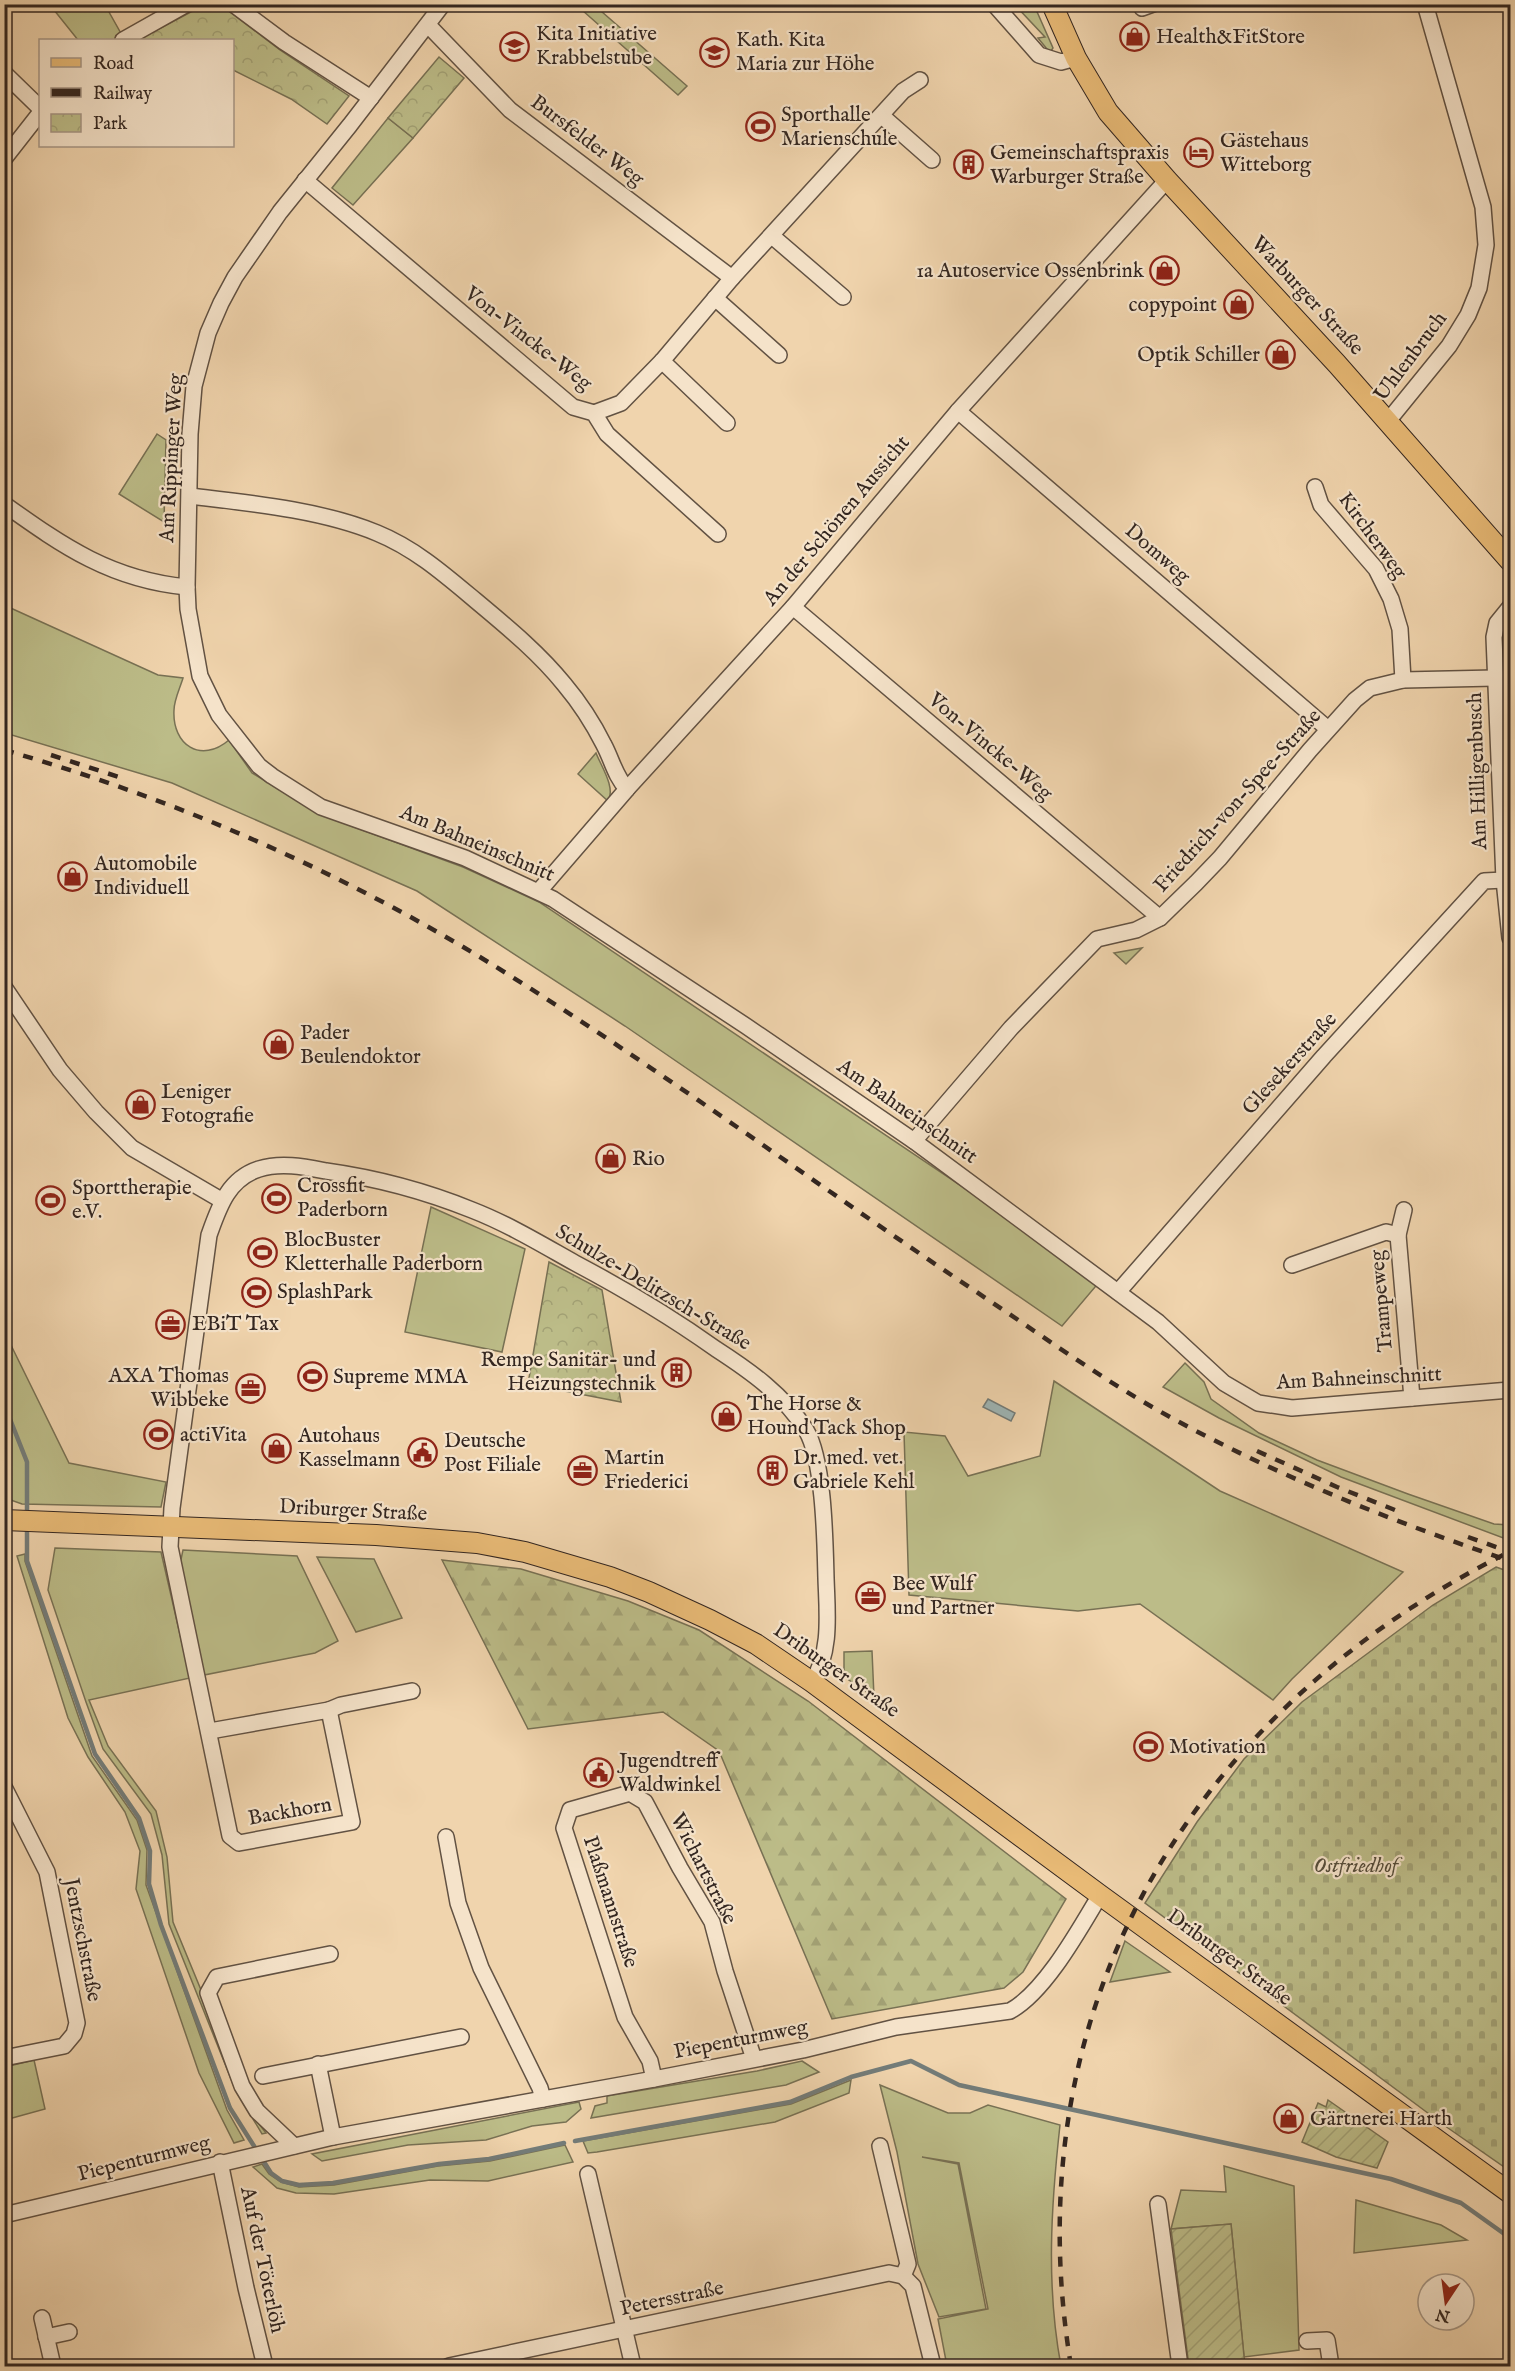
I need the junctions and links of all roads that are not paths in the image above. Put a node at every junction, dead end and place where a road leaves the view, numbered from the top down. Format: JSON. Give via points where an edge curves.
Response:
{"nodes":[{"id":1,"x":187,"y":4,"type":"edge"},
{"id":2,"x":233,"y":4,"type":"edge"},
{"id":3,"x":443,"y":4,"type":"edge"},
{"id":4,"x":994,"y":4,"type":"edge"},
{"id":5,"x":1052,"y":4,"type":"edge"},
{"id":6,"x":1425,"y":4,"type":"edge"},
{"id":7,"x":428,"y":25,"type":"junction"},
{"id":8,"x":125,"y":39,"type":"edge"},
{"id":9,"x":1076,"y":58,"type":"junction"},
{"id":10,"x":4,"y":73,"type":"edge"},
{"id":11,"x":920,"y":80,"type":"dead end"},
{"id":12,"x":371,"y":98,"type":"junction"},
{"id":13,"x":39,"y":109,"type":"edge"},
{"id":14,"x":39,"y":111,"type":"edge"},
{"id":15,"x":882,"y":116,"type":"junction"},
{"id":16,"x":4,"y":159,"type":"edge"},
{"id":17,"x":932,"y":160,"type":"dead end"},
{"id":18,"x":305,"y":180,"type":"junction"},
{"id":19,"x":1167,"y":180,"type":"junction"},
{"id":20,"x":772,"y":236,"type":"junction"},
{"id":21,"x":732,"y":278,"type":"junction"},
{"id":22,"x":843,"y":297,"type":"dead end"},
{"id":23,"x":715,"y":298,"type":"junction"},
{"id":24,"x":779,"y":355,"type":"dead end"},
{"id":25,"x":662,"y":361,"type":"junction"},
{"id":26,"x":958,"y":411,"type":"junction"},
{"id":27,"x":594,"y":412,"type":"junction"},
{"id":28,"x":1388,"y":421,"type":"junction"},
{"id":29,"x":727,"y":423,"type":"dead end"},
{"id":30,"x":1315,"y":487,"type":"dead end"},
{"id":31,"x":190,"y":496,"type":"junction"},
{"id":32,"x":4,"y":504,"type":"edge"},
{"id":33,"x":718,"y":534,"type":"dead end"},
{"id":34,"x":1510,"y":561,"type":"edge"},
{"id":35,"x":187,"y":587,"type":"junction"},
{"id":36,"x":793,"y":607,"type":"junction"},
{"id":37,"x":1510,"y":607,"type":"edge"},
{"id":38,"x":1495,"y":678,"type":"junction"},
{"id":39,"x":1403,"y":680,"type":"junction"},
{"id":40,"x":1328,"y":729,"type":"junction"},
{"id":41,"x":281,"y":782,"type":"joint"},
{"id":42,"x":627,"y":789,"type":"junction"},
{"id":43,"x":1504,"y":880,"type":"junction"},
{"id":44,"x":539,"y":891,"type":"junction"},
{"id":45,"x":1160,"y":918,"type":"junction"},
{"id":46,"x":1510,"y":937,"type":"edge"},
{"id":47,"x":4,"y":987,"type":"edge"},
{"id":48,"x":914,"y":1141,"type":"junction"},
{"id":49,"x":221,"y":1200,"type":"junction"},
{"id":50,"x":1404,"y":1210,"type":"dead end"},
{"id":51,"x":1398,"y":1235,"type":"junction"},
{"id":52,"x":1292,"y":1265,"type":"dead end"},
{"id":53,"x":1118,"y":1292,"type":"junction"},
{"id":54,"x":1510,"y":1389,"type":"edge"},
{"id":55,"x":1412,"y":1398,"type":"junction"},
{"id":56,"x":13,"y":1520,"type":"edge"},
{"id":57,"x":170,"y":1526,"type":"junction"},
{"id":58,"x":812,"y":1682,"type":"junction"},
{"id":59,"x":412,"y":1691,"type":"dead end"},
{"id":60,"x":329,"y":1710,"type":"junction"},
{"id":61,"x":210,"y":1731,"type":"junction"},
{"id":62,"x":4,"y":1787,"type":"edge"},
{"id":63,"x":645,"y":1802,"type":"joint"},
{"id":64,"x":446,"y":1837,"type":"dead end"},
{"id":65,"x":1100,"y":1895,"type":"junction"},
{"id":66,"x":330,"y":1954,"type":"dead end"},
{"id":67,"x":461,"y":2037,"type":"dead end"},
{"id":68,"x":4,"y":2058,"type":"edge"},
{"id":69,"x":754,"y":2059,"type":"junction"},
{"id":70,"x":318,"y":2064,"type":"junction"},
{"id":71,"x":263,"y":2076,"type":"dead end"},
{"id":72,"x":654,"y":2079,"type":"junction"},
{"id":73,"x":543,"y":2099,"type":"junction"},
{"id":74,"x":333,"y":2137,"type":"junction"},
{"id":75,"x":880,"y":2146,"type":"dead end"},
{"id":76,"x":288,"y":2148,"type":"junction"},
{"id":77,"x":220,"y":2162,"type":"junction"},
{"id":78,"x":588,"y":2174,"type":"dead end"},
{"id":79,"x":1510,"y":2193,"type":"edge"},
{"id":80,"x":1158,"y":2204,"type":"dead end"},
{"id":81,"x":4,"y":2215,"type":"edge"},
{"id":82,"x":903,"y":2276,"type":"junction"},
{"id":83,"x":42,"y":2318,"type":"dead end"},
{"id":84,"x":624,"y":2331,"type":"junction"},
{"id":85,"x":69,"y":2332,"type":"dead end"},
{"id":86,"x":46,"y":2337,"type":"junction"},
{"id":87,"x":1306,"y":2341,"type":"dead end"},
{"id":88,"x":53,"y":2367,"type":"edge"},
{"id":89,"x":265,"y":2367,"type":"edge"},
{"id":90,"x":449,"y":2367,"type":"edge"},
{"id":91,"x":633,"y":2367,"type":"edge"},
{"id":92,"x":933,"y":2367,"type":"edge"},
{"id":93,"x":1180,"y":2367,"type":"edge"},
{"id":94,"x":1331,"y":2367,"type":"edge"}],
"edges":[{"from":1,"to":8,"type":"street"},
{"from":2,"to":12,"type":"street"},
{"from":3,"to":7,"type":"street","name":"Am Rippinger Weg"},
{"from":4,"to":9,"type":"street","via":[[1039,55],[1061,62]]},
{"from":5,"to":9,"type":"main road","name":"Warburger Straße"},
{"from":6,"to":28,"type":"street","name":"Uhlenbruch","via":[[1483,207],[1486,245],[1479,288],[1468,315],[1449,346]]},
{"from":7,"to":12,"type":"street","name":"Am Rippinger Weg"},
{"from":7,"to":21,"type":"street","name":"Bursfelder Weg","via":[[510,110]]},
{"from":9,"to":19,"type":"main road","name":"Warburger Straße","via":[[1108,112]]},
{"from":10,"to":13,"type":"street"},
{"from":11,"to":15,"type":"street","via":[[903,91]]},
{"from":12,"to":18,"type":"street","name":"Am Rippinger Weg"},
{"from":14,"to":16,"type":"street"},
{"from":15,"to":17,"type":"street"},
{"from":15,"to":20,"type":"street"},
{"from":18,"to":27,"type":"street","name":"Von-Vincke-Weg","via":[[549,388],[573,407]]},
{"from":18,"to":31,"type":"street","name":"Am Rippinger Weg","via":[[235,277],[208,333],[194,386]]},
{"from":19,"to":26,"type":"street","name":"An der Schönen Aussicht"},
{"from":19,"to":28,"type":"main road","name":"Warburger Straße"},
{"from":20,"to":21,"type":"street"},
{"from":20,"to":22,"type":"street"},
{"from":21,"to":23,"type":"street"},
{"from":23,"to":24,"type":"street"},
{"from":23,"to":25,"type":"street"},
{"from":25,"to":27,"type":"street","via":[[621,402]]},
{"from":25,"to":29,"type":"street"},
{"from":26,"to":36,"type":"street","name":"An der Schönen Aussicht"},
{"from":26,"to":40,"type":"street","name":"Domweg"},
{"from":27,"to":33,"type":"street","name":"Von-Vincke-Weg","via":[[607,434]]},
{"from":28,"to":34,"type":"main road","name":"Warburger Straße"},
{"from":30,"to":39,"type":"street","name":"Kircherweg","via":[[1321,505],[1376,569],[1391,599],[1400,629]]},
{"from":31,"to":35,"type":"street","name":"Am Rippinger Weg"},
{"from":31,"to":42,"type":"street","via":[[348,523],[406,546],[503,624],[564,683],[589,718],[618,779]]},
{"from":32,"to":35,"type":"street","via":[[70,549],[113,571],[160,585]]},
{"from":35,"to":41,"type":"street","name":"Am Rippinger Weg","via":[[200,676],[219,715],[260,766]]},
{"from":36,"to":42,"type":"street","name":"An der Schönen Aussicht"},
{"from":36,"to":45,"type":"street","name":"Von-Vincke-Weg"},
{"from":37,"to":38,"type":"street","name":"Am Hilligenbusch","via":[[1497,623],[1494,637]]},
{"from":38,"to":39,"type":"street","name":"Friedrich-von-Spee-Straße"},
{"from":38,"to":43,"type":"street","name":"Am Hilligenbusch"},
{"from":39,"to":40,"type":"street","name":"Friedrich-von-Spee-Straße","via":[[1370,688]]},
{"from":40,"to":45,"type":"street","name":"Friedrich-von-Spee-Straße","via":[[1220,858]]},
{"from":41,"to":44,"type":"street","name":"Am Bahneinschnitt","via":[[321,807],[465,858]]},
{"from":42,"to":44,"type":"street","name":"An der Schönen Aussicht"},
{"from":43,"to":46,"type":"street","name":"Am Hilligenbusch"},
{"from":43,"to":53,"type":"street","name":"Glesekerstraße","via":[[1484,881],[1324,1056]]},
{"from":44,"to":48,"type":"street","name":"Am Bahneinschnitt"},
{"from":45,"to":48,"type":"street","name":"Friedrich-von-Spee-Straße","via":[[1136,930],[1097,939],[1011,1028]]},
{"from":47,"to":49,"type":"street","via":[[60,1070],[103,1120],[132,1148]]},
{"from":48,"to":53,"type":"street","name":"Am Bahneinschnitt"},
{"from":49,"to":57,"type":"street","name":"Schulze-Delitzsch-Straße","via":[[209,1236]]},
{"from":49,"to":58,"type":"street","name":"Schulze-Delitzsch-Straße","via":[[243,1177],[260,1169],[291,1165],[356,1175],[432,1195],[502,1223],[618,1286],[766,1383],[806,1431],[824,1513],[828,1630],[819,1671]]},
{"from":50,"to":51,"type":"street","name":"Trampeweg"},
{"from":51,"to":52,"type":"street","name":"Trampeweg","via":[[1386,1232]]},
{"from":51,"to":55,"type":"street","name":"Trampeweg"},
{"from":53,"to":55,"type":"street","name":"Am Bahneinschnitt","via":[[1158,1322],[1224,1383],[1258,1403],[1292,1408]]},
{"from":54,"to":55,"type":"street","name":"Am Bahneinschnitt"},
{"from":56,"to":57,"type":"main road","name":"Driburger Straße"},
{"from":57,"to":58,"type":"main road","name":"Driburger Straße","via":[[419,1538],[525,1552],[610,1577],[691,1611],[756,1644]]},
{"from":57,"to":61,"type":"street","name":"Backhorn","via":[[170,1546]]},
{"from":58,"to":65,"type":"main road","name":"Driburger Straße"},
{"from":59,"to":60,"type":"street"},
{"from":60,"to":61,"type":"street"},
{"from":60,"to":61,"type":"street","name":"Backhorn","via":[[352,1822],[239,1843],[230,1836]]},
{"from":62,"to":68,"type":"street","name":"Jentzschstraße","via":[[46,1872],[77,2023],[64,2046]]},
{"from":63,"to":69,"type":"street","name":"Wichartstraße","via":[[712,1922]]},
{"from":63,"to":72,"type":"street","name":"Plaßmannstraße","via":[[630,1793],[570,1810],[564,1828],[625,2017],[650,2061]]},
{"from":64,"to":73,"type":"street","via":[[458,1903],[481,1968]]},
{"from":65,"to":69,"type":"street","name":"Piepenturmweg","via":[[1038,1989],[1010,2011],[896,2028]]},
{"from":65,"to":79,"type":"main road","name":"Driburger Straße"},
{"from":66,"to":76,"type":"street","via":[[217,1977],[208,1993],[242,2086]]},
{"from":67,"to":70,"type":"street"},
{"from":69,"to":72,"type":"street","name":"Piepenturmweg"},
{"from":70,"to":71,"type":"street"},
{"from":70,"to":74,"type":"street"},
{"from":72,"to":73,"type":"street","name":"Piepenturmweg"},
{"from":73,"to":74,"type":"street","name":"Piepenturmweg"},
{"from":74,"to":76,"type":"street","name":"Piepenturmweg"},
{"from":75,"to":82,"type":"street","via":[[908,2265]]},
{"from":76,"to":77,"type":"street","name":"Piepenturmweg"},
{"from":77,"to":81,"type":"street","name":"Piepenturmweg"},
{"from":77,"to":89,"type":"street","name":"Auf der Töterlöh"},
{"from":78,"to":84,"type":"street"},
{"from":80,"to":93,"type":"street"},
{"from":82,"to":84,"type":"street","name":"Petersstraße","via":[[889,2273]]},
{"from":82,"to":92,"type":"street","via":[[913,2286]]},
{"from":83,"to":86,"type":"street"},
{"from":84,"to":90,"type":"street","name":"Petersstraße"},
{"from":84,"to":91,"type":"street"},
{"from":85,"to":86,"type":"street"},
{"from":86,"to":88,"type":"street"},
{"from":87,"to":94,"type":"street","via":[[1327,2340]]}]}
